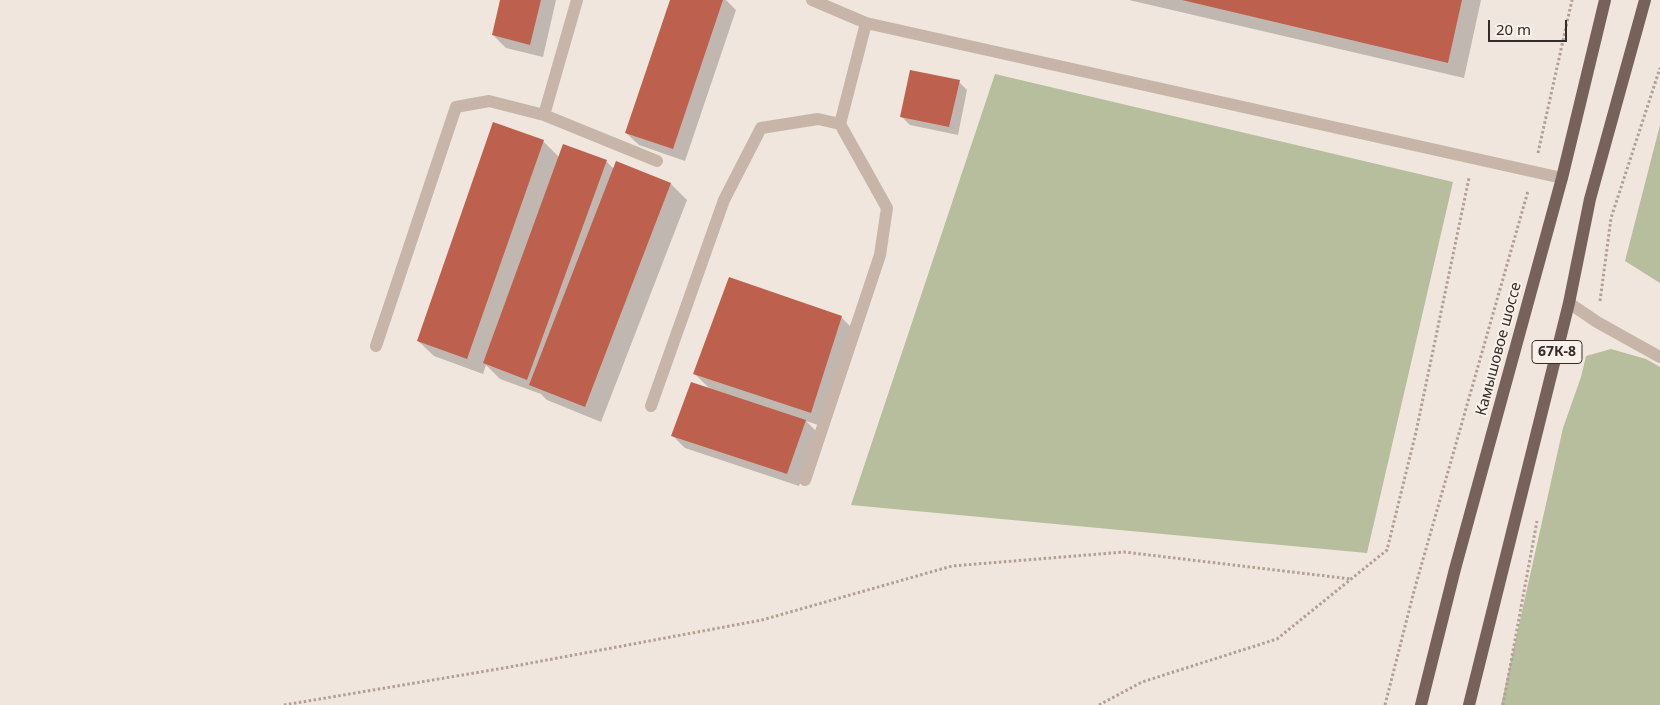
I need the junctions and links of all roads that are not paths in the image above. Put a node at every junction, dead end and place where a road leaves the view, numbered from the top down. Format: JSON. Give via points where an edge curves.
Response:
{"nodes":[{"id":1,"x":577,"y":0,"type":"edge"},
{"id":2,"x":812,"y":0,"type":"edge"},
{"id":3,"x":1605,"y":0,"type":"edge"},
{"id":4,"x":1645,"y":0,"type":"edge"},
{"id":5,"x":866,"y":23,"type":"junction"},
{"id":6,"x":544,"y":115,"type":"junction"},
{"id":7,"x":840,"y":124,"type":"junction"},
{"id":8,"x":657,"y":161,"type":"dead end"},
{"id":9,"x":1562,"y":178,"type":"junction"},
{"id":10,"x":1569,"y":302,"type":"junction"},
{"id":11,"x":376,"y":346,"type":"dead end"},
{"id":12,"x":1660,"y":357,"type":"edge"},
{"id":13,"x":651,"y":406,"type":"dead end"},
{"id":14,"x":805,"y":480,"type":"dead end"},
{"id":15,"x":1421,"y":705,"type":"edge"},
{"id":16,"x":1469,"y":705,"type":"edge"}],
"edges":[{"from":1,"to":6,"type":"lane"},
{"from":2,"to":5,"type":"lane"},
{"from":3,"to":9,"type":"main road","name":"Камышовое шоссе","number":"67К-8"},
{"from":4,"to":10,"type":"main road","number":"67К-8","via":[[1590,198]]},
{"from":5,"to":7,"type":"lane"},
{"from":5,"to":9,"type":"lane"},
{"from":6,"to":8,"type":"lane"},
{"from":6,"to":11,"type":"lane","via":[[488,101],[456,107]]},
{"from":7,"to":13,"type":"lane","via":[[818,119],[760,128],[724,200]]},
{"from":7,"to":14,"type":"lane","via":[[887,208],[880,255]]},
{"from":9,"to":15,"type":"main road","name":"Камышовое шоссе","number":"67К-8"},
{"from":10,"to":12,"type":"lane","via":[[1597,322]]},
{"from":10,"to":16,"type":"main road","number":"67К-8"}]}
